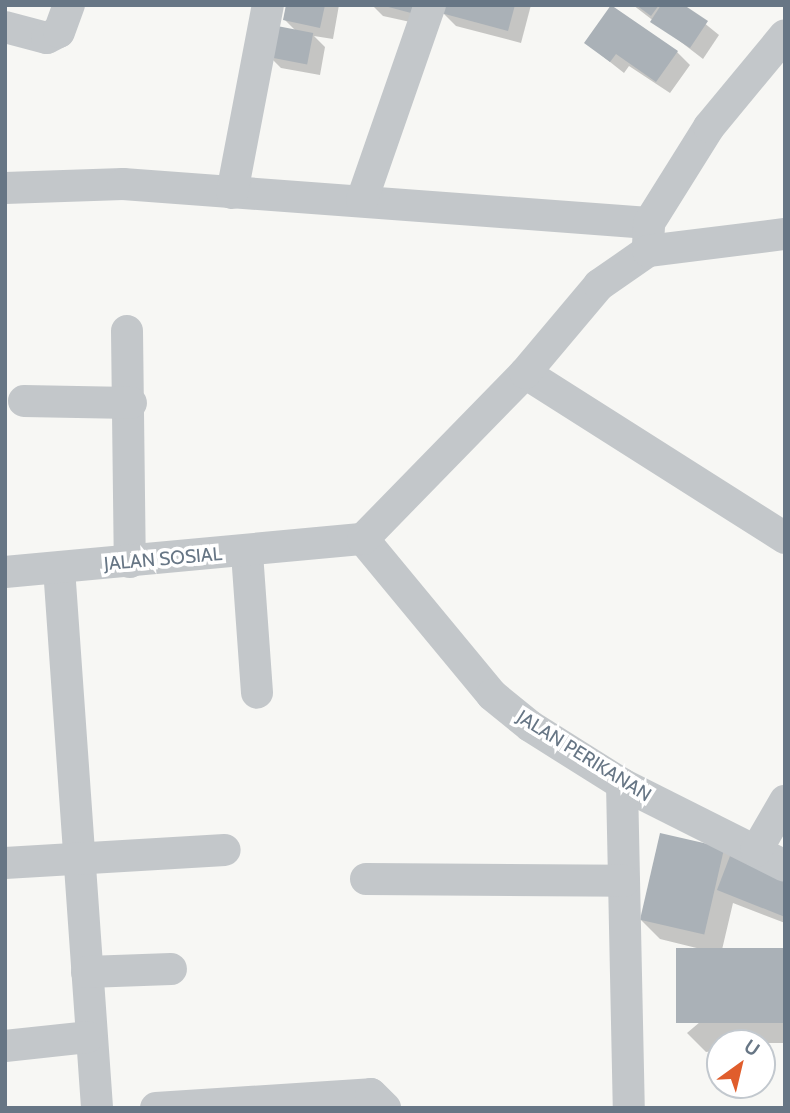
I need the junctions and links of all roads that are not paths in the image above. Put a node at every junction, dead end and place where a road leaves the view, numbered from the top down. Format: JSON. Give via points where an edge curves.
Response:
{"nodes":[{"id":1,"x":69,"y":5,"type":"edge"},
{"id":2,"x":268,"y":5,"type":"edge"},
{"id":3,"x":430,"y":5,"type":"edge"},
{"id":4,"x":5,"y":27,"type":"edge"},
{"id":5,"x":785,"y":35,"type":"edge"},
{"id":6,"x":5,"y":188,"type":"edge"},
{"id":7,"x":232,"y":193,"type":"junction"},
{"id":8,"x":362,"y":200,"type":"junction"},
{"id":9,"x":785,"y":234,"type":"edge"},
{"id":10,"x":649,"y":237,"type":"junction"},
{"id":11,"x":127,"y":331,"type":"dead end"},
{"id":12,"x":525,"y":373,"type":"junction"},
{"id":13,"x":24,"y":401,"type":"dead end"},
{"id":14,"x":131,"y":403,"type":"junction"},
{"id":15,"x":785,"y":538,"type":"edge"},
{"id":16,"x":363,"y":539,"type":"junction"},
{"id":17,"x":247,"y":553,"type":"junction"},
{"id":18,"x":130,"y":562,"type":"junction"},
{"id":19,"x":59,"y":568,"type":"junction"},
{"id":20,"x":5,"y":572,"type":"edge"},
{"id":21,"x":257,"y":693,"type":"dead end"},
{"id":22,"x":622,"y":784,"type":"junction"},
{"id":23,"x":785,"y":801,"type":"edge"},
{"id":24,"x":225,"y":850,"type":"dead end"},
{"id":25,"x":756,"y":852,"type":"junction"},
{"id":26,"x":76,"y":855,"type":"junction"},
{"id":27,"x":5,"y":863,"type":"edge"},
{"id":28,"x":785,"y":866,"type":"edge"},
{"id":29,"x":366,"y":879,"type":"dead end"},
{"id":30,"x":624,"y":881,"type":"junction"},
{"id":31,"x":172,"y":969,"type":"dead end"},
{"id":32,"x":87,"y":972,"type":"junction"},
{"id":33,"x":88,"y":1037,"type":"junction"},
{"id":34,"x":5,"y":1046,"type":"edge"},
{"id":35,"x":97,"y":1108,"type":"edge"},
{"id":36,"x":156,"y":1108,"type":"edge"},
{"id":37,"x":384,"y":1108,"type":"edge"},
{"id":38,"x":629,"y":1108,"type":"edge"}],
"edges":[{"from":1,"to":4,"type":"street","via":[[59,32],[47,38]]},
{"from":2,"to":7,"type":"street"},
{"from":3,"to":8,"type":"street"},
{"from":5,"to":10,"type":"street","via":[[709,127]]},
{"from":6,"to":7,"type":"street","via":[[123,184]]},
{"from":7,"to":8,"type":"street"},
{"from":8,"to":10,"type":"street"},
{"from":9,"to":10,"type":"street"},
{"from":10,"to":12,"type":"street","via":[[599,285]]},
{"from":11,"to":14,"type":"street"},
{"from":12,"to":15,"type":"street"},
{"from":12,"to":16,"type":"street"},
{"from":13,"to":14,"type":"street"},
{"from":14,"to":18,"type":"street"},
{"from":16,"to":17,"type":"street","name":"JALAN SOSIAL"},
{"from":16,"to":22,"type":"street","name":"JALAN PERIKANAN","via":[[492,695]]},
{"from":17,"to":18,"type":"street","name":"JALAN SOSIAL"},
{"from":17,"to":21,"type":"street"},
{"from":18,"to":19,"type":"street","name":"JALAN SOSIAL"},
{"from":19,"to":20,"type":"street","name":"JALAN SOSIAL"},
{"from":19,"to":26,"type":"street"},
{"from":22,"to":25,"type":"street","name":"JALAN PERIKANAN"},
{"from":22,"to":30,"type":"street"},
{"from":23,"to":25,"type":"street"},
{"from":24,"to":26,"type":"street"},
{"from":25,"to":28,"type":"street","name":"JALAN PERIKANAN"},
{"from":26,"to":27,"type":"street"},
{"from":26,"to":32,"type":"street"},
{"from":29,"to":30,"type":"street"},
{"from":30,"to":38,"type":"street"},
{"from":31,"to":32,"type":"street"},
{"from":32,"to":33,"type":"street"},
{"from":33,"to":34,"type":"street"},
{"from":33,"to":35,"type":"street"},
{"from":36,"to":37,"type":"street","via":[[371,1094]]}]}
